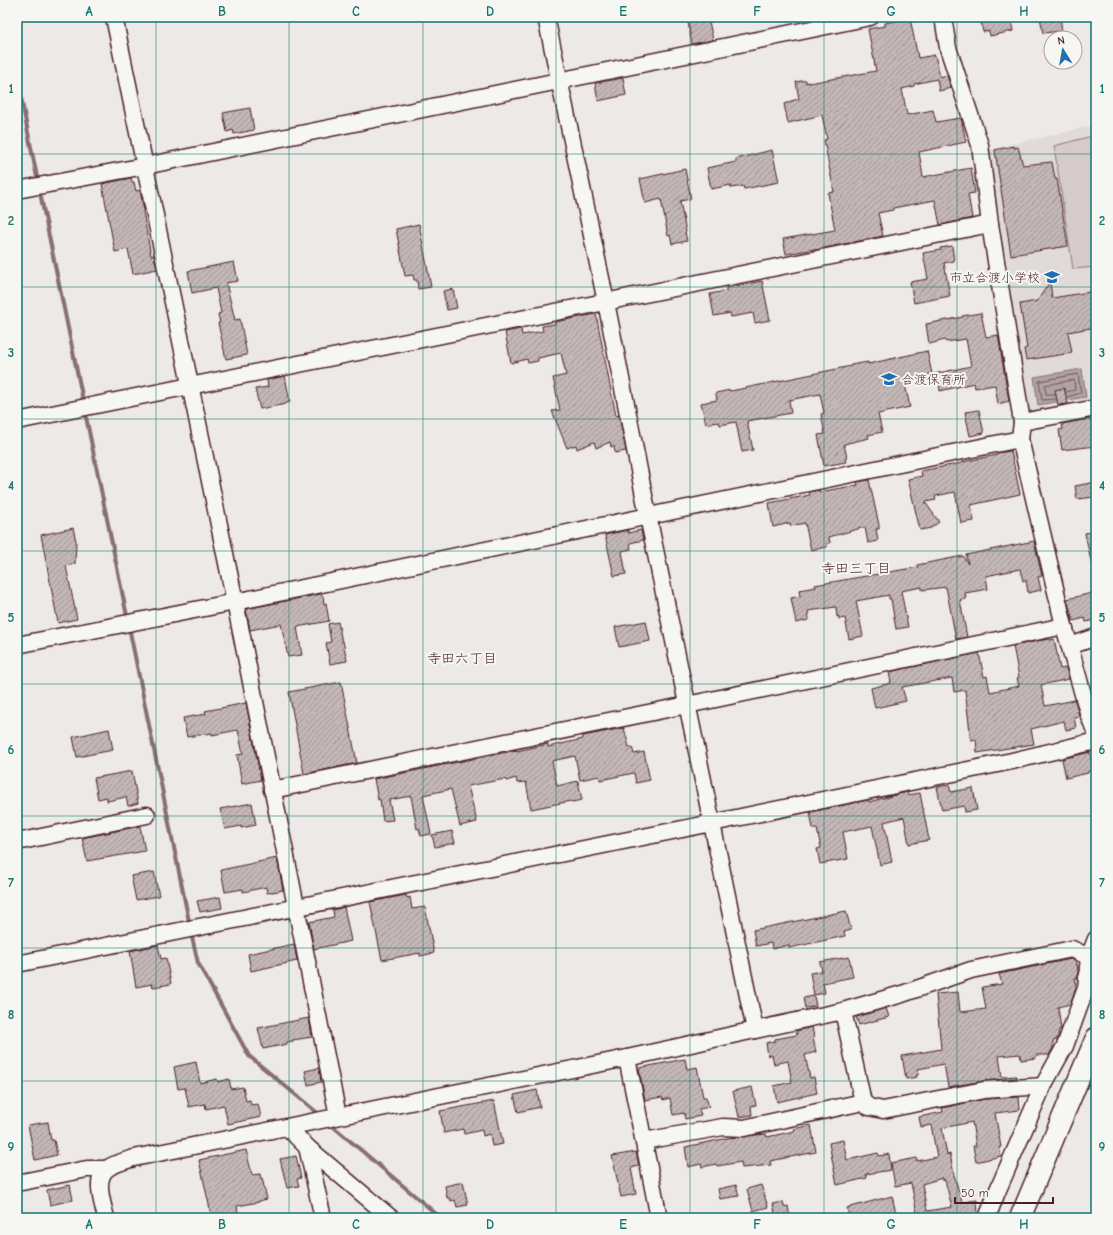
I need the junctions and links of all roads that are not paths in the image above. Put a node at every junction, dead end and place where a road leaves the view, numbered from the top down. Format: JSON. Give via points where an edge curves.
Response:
{"nodes":[{"id":1,"x":114,"y":17,"type":"edge"},
{"id":2,"x":546,"y":17,"type":"edge"},
{"id":3,"x":870,"y":17,"type":"edge"},
{"id":4,"x":943,"y":17,"type":"edge"},
{"id":5,"x":559,"y":81,"type":"junction"},
{"id":6,"x":145,"y":166,"type":"junction"},
{"id":7,"x":21,"y":190,"type":"edge"},
{"id":8,"x":990,"y":224,"type":"junction"},
{"id":9,"x":606,"y":302,"type":"junction"},
{"id":10,"x":191,"y":387,"type":"junction"},
{"id":11,"x":1096,"y":408,"type":"edge"},
{"id":12,"x":17,"y":422,"type":"edge"},
{"id":13,"x":1022,"y":422,"type":"junction"},
{"id":14,"x":1020,"y":439,"type":"junction"},
{"id":15,"x":648,"y":516,"type":"junction"},
{"id":16,"x":235,"y":602,"type":"junction"},
{"id":17,"x":1064,"y":626,"type":"junction"},
{"id":18,"x":1096,"y":637,"type":"edge"},
{"id":19,"x":17,"y":645,"type":"edge"},
{"id":20,"x":1070,"y":646,"type":"junction"},
{"id":21,"x":687,"y":705,"type":"junction"},
{"id":22,"x":1096,"y":733,"type":"edge"},
{"id":23,"x":1096,"y":741,"type":"edge"},
{"id":24,"x":272,"y":790,"type":"junction"},
{"id":25,"x":147,"y":815,"type":"dead end"},
{"id":26,"x":712,"y":823,"type":"junction"},
{"id":27,"x":17,"y":842,"type":"edge"},
{"id":28,"x":296,"y":908,"type":"junction"},
{"id":29,"x":1096,"y":939,"type":"edge"},
{"id":30,"x":1088,"y":957,"type":"junction"},
{"id":31,"x":17,"y":964,"type":"edge"},
{"id":32,"x":843,"y":1011,"type":"junction"},
{"id":33,"x":755,"y":1030,"type":"junction"},
{"id":34,"x":1096,"y":1038,"type":"edge"},
{"id":35,"x":627,"y":1058,"type":"junction"},
{"id":36,"x":1043,"y":1086,"type":"junction"},
{"id":37,"x":863,"y":1102,"type":"junction"},
{"id":38,"x":337,"y":1117,"type":"junction"},
{"id":39,"x":294,"y":1126,"type":"junction"},
{"id":40,"x":644,"y":1141,"type":"junction"},
{"id":41,"x":307,"y":1147,"type":"junction"},
{"id":42,"x":106,"y":1169,"type":"junction"},
{"id":43,"x":17,"y":1183,"type":"edge"},
{"id":44,"x":106,"y":1218,"type":"edge"},
{"id":45,"x":323,"y":1218,"type":"edge"},
{"id":46,"x":391,"y":1218,"type":"edge"},
{"id":47,"x":658,"y":1218,"type":"edge"},
{"id":48,"x":987,"y":1218,"type":"edge"},
{"id":49,"x":1020,"y":1218,"type":"edge"}],
"edges":[{"from":1,"to":6,"type":"street"},
{"from":2,"to":5,"type":"street"},
{"from":3,"to":5,"type":"street"},
{"from":4,"to":8,"type":"street","via":[[948,48],[980,145]]},
{"from":5,"to":6,"type":"street"},
{"from":5,"to":9,"type":"street"},
{"from":6,"to":7,"type":"street"},
{"from":6,"to":10,"type":"street"},
{"from":8,"to":9,"type":"street"},
{"from":8,"to":13,"type":"street"},
{"from":9,"to":10,"type":"street"},
{"from":9,"to":15,"type":"street"},
{"from":10,"to":12,"type":"street"},
{"from":10,"to":16,"type":"street"},
{"from":11,"to":13,"type":"street"},
{"from":13,"to":14,"type":"street"},
{"from":14,"to":15,"type":"street"},
{"from":14,"to":17,"type":"street"},
{"from":15,"to":16,"type":"street"},
{"from":15,"to":21,"type":"street"},
{"from":16,"to":19,"type":"street"},
{"from":16,"to":24,"type":"street"},
{"from":17,"to":20,"type":"street"},
{"from":17,"to":21,"type":"street"},
{"from":18,"to":20,"type":"street"},
{"from":20,"to":22,"type":"street"},
{"from":21,"to":24,"type":"street"},
{"from":21,"to":26,"type":"street"},
{"from":23,"to":26,"type":"street","via":[[1012,761]]},
{"from":24,"to":28,"type":"street"},
{"from":25,"to":27,"type":"street"},
{"from":26,"to":28,"type":"street"},
{"from":26,"to":33,"type":"street"},
{"from":28,"to":31,"type":"street"},
{"from":28,"to":38,"type":"street"},
{"from":29,"to":30,"type":"street"},
{"from":30,"to":32,"type":"street","via":[[1072,949],[971,970]]},
{"from":30,"to":36,"type":"street","via":[[1086,988],[1065,1046]]},
{"from":32,"to":33,"type":"street"},
{"from":32,"to":37,"type":"street"},
{"from":33,"to":35,"type":"street"},
{"from":34,"to":49,"type":"main road"},
{"from":35,"to":38,"type":"street"},
{"from":35,"to":40,"type":"street"},
{"from":36,"to":37,"type":"street","via":[[984,1090],[883,1110],[869,1108]]},
{"from":36,"to":48,"type":"street"},
{"from":37,"to":40,"type":"street","via":[[744,1128],[723,1127]]},
{"from":38,"to":39,"type":"street"},
{"from":39,"to":41,"type":"street"},
{"from":39,"to":42,"type":"street","via":[[134,1158]]},
{"from":40,"to":47,"type":"street"},
{"from":41,"to":45,"type":"street"},
{"from":41,"to":46,"type":"street"},
{"from":42,"to":43,"type":"street","via":[[87,1169]]},
{"from":42,"to":44,"type":"street","via":[[100,1177],[100,1191]]}]}
